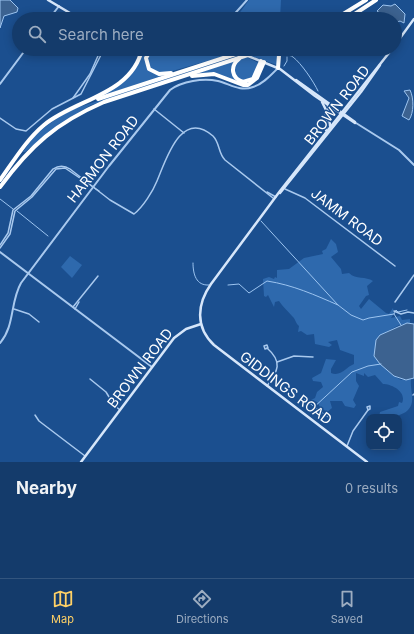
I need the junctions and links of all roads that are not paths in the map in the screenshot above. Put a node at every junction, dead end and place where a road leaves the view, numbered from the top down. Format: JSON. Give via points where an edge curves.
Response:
{"nodes":[{"id":1,"x":48,"y":0,"type":"edge"},
{"id":2,"x":247,"y":0,"type":"edge"},
{"id":3,"x":366,"y":0,"type":"edge"},
{"id":4,"x":376,"y":0,"type":"edge"},
{"id":5,"x":59,"y":6,"type":"junction"},
{"id":6,"x":54,"y":12,"type":"edge"},
{"id":7,"x":69,"y":12,"type":"edge"},
{"id":8,"x":236,"y":12,"type":"edge"},
{"id":9,"x":346,"y":12,"type":"edge"},
{"id":10,"x":358,"y":12,"type":"edge"},
{"id":11,"x":414,"y":19,"type":"edge"},
{"id":12,"x":402,"y":35,"type":"edge"},
{"id":13,"x":21,"y":56,"type":"edge"},
{"id":14,"x":99,"y":56,"type":"edge"},
{"id":15,"x":140,"y":56,"type":"edge"},
{"id":16,"x":147,"y":56,"type":"edge"},
{"id":17,"x":229,"y":56,"type":"edge"},
{"id":18,"x":239,"y":56,"type":"edge"},
{"id":19,"x":241,"y":56,"type":"edge"},
{"id":20,"x":247,"y":56,"type":"edge"},
{"id":21,"x":279,"y":56,"type":"edge"},
{"id":22,"x":387,"y":56,"type":"edge"},
{"id":23,"x":215,"y":60,"type":"junction"},
{"id":24,"x":262,"y":62,"type":"junction"},
{"id":25,"x":380,"y":65,"type":"junction"},
{"id":26,"x":278,"y":68,"type":"junction"},
{"id":27,"x":178,"y":78,"type":"junction"},
{"id":28,"x":295,"y":80,"type":"junction"},
{"id":29,"x":0,"y":84,"type":"edge"},
{"id":30,"x":363,"y":87,"type":"junction"},
{"id":31,"x":320,"y":100,"type":"junction"},
{"id":32,"x":326,"y":100,"type":"junction"},
{"id":33,"x":328,"y":105,"type":"junction"},
{"id":34,"x":74,"y":107,"type":"junction"},
{"id":35,"x":154,"y":109,"type":"junction"},
{"id":36,"x":342,"y":113,"type":"junction"},
{"id":37,"x":0,"y":118,"type":"edge"},
{"id":38,"x":356,"y":123,"type":"joint"},
{"id":39,"x":330,"y":127,"type":"junction"},
{"id":40,"x":329,"y":132,"type":"junction"},
{"id":41,"x":184,"y":133,"type":"junction"},
{"id":42,"x":325,"y":133,"type":"junction"},
{"id":43,"x":309,"y":155,"type":"junction"},
{"id":44,"x":414,"y":165,"type":"edge"},
{"id":45,"x":301,"y":169,"type":"junction"},
{"id":46,"x":0,"y":180,"type":"edge"},
{"id":47,"x":0,"y":187,"type":"edge"},
{"id":48,"x":93,"y":187,"type":"junction"},
{"id":49,"x":284,"y":188,"type":"junction"},
{"id":50,"x":275,"y":198,"type":"junction"},
{"id":51,"x":0,"y":245,"type":"edge"},
{"id":52,"x":0,"y":248,"type":"edge"},
{"id":53,"x":0,"y":252,"type":"edge"},
{"id":54,"x":395,"y":266,"type":"dead end"},
{"id":55,"x":28,"y":274,"type":"junction"},
{"id":56,"x":414,"y":275,"type":"edge"},
{"id":57,"x":98,"y":276,"type":"dead end"},
{"id":58,"x":395,"y":302,"type":"dead end"},
{"id":59,"x":74,"y":308,"type":"junction"},
{"id":60,"x":14,"y":309,"type":"junction"},
{"id":61,"x":394,"y":311,"type":"dead end"},
{"id":62,"x":414,"y":313,"type":"edge"},
{"id":63,"x":39,"y":322,"type":"dead end"},
{"id":64,"x":201,"y":324,"type":"junction"},
{"id":65,"x":0,"y":344,"type":"edge"},
{"id":66,"x":267,"y":348,"type":"dead end"},
{"id":67,"x":313,"y":357,"type":"dead end"},
{"id":68,"x":277,"y":362,"type":"junction"},
{"id":69,"x":152,"y":367,"type":"junction"},
{"id":70,"x":90,"y":379,"type":"dead end"},
{"id":71,"x":267,"y":386,"type":"junction"},
{"id":72,"x":120,"y":410,"type":"junction"},
{"id":73,"x":368,"y":410,"type":"dead end"},
{"id":74,"x":35,"y":415,"type":"dead end"},
{"id":75,"x":347,"y":446,"type":"junction"},
{"id":76,"x":85,"y":456,"type":"junction"},
{"id":77,"x":81,"y":462,"type":"edge"},
{"id":78,"x":367,"y":462,"type":"edge"}],
"edges":[{"from":1,"to":5,"type":"main road"},
{"from":2,"to":8,"type":"street"},
{"from":3,"to":9,"type":"highway"},
{"from":4,"to":10,"type":"highway"},
{"from":5,"to":6,"type":"street"},
{"from":5,"to":7,"type":"main road"},
{"from":11,"to":12,"type":"main road"},
{"from":13,"to":29,"type":"street"},
{"from":14,"to":37,"type":"street","via":[[81,94],[52,109],[30,129],[16,129]]},
{"from":15,"to":34,"type":"highway","via":[[129,74],[102,95]]},
{"from":16,"to":23,"type":"highway","via":[[147,64],[151,70],[159,74]]},
{"from":17,"to":23,"type":"highway"},
{"from":18,"to":27,"type":"highway"},
{"from":19,"to":24,"type":"highway","via":[[234,64],[233,71],[237,79],[243,82],[254,78]]},
{"from":20,"to":24,"type":"main road"},
{"from":21,"to":26,"type":"highway"},
{"from":22,"to":25,"type":"main road","name":"BROWN ROAD"},
{"from":23,"to":34,"type":"highway"},
{"from":24,"to":26,"type":"main road"},
{"from":24,"to":27,"type":"highway","via":[[257,78],[243,85],[225,77],[208,74]]},
{"from":25,"to":30,"type":"main road","name":"BROWN ROAD"},
{"from":25,"to":30,"type":"main road","name":"BROWN ROAD"},
{"from":26,"to":28,"type":"main road"},
{"from":26,"to":35,"type":"street","name":"HARMON ROAD","via":[[260,84],[248,89],[211,80],[180,85],[170,90]]},
{"from":27,"to":47,"type":"highway","via":[[104,102],[60,124],[32,148]]},
{"from":28,"to":31,"type":"main road"},
{"from":28,"to":32,"type":"main road"},
{"from":30,"to":36,"type":"main road","name":"BROWN ROAD"},
{"from":30,"to":36,"type":"main road","name":"BROWN ROAD"},
{"from":31,"to":33,"type":"main road"},
{"from":31,"to":42,"type":"main road","via":[[326,110]]},
{"from":32,"to":33,"type":"main road"},
{"from":32,"to":36,"type":"main road"},
{"from":33,"to":36,"type":"main road"},
{"from":33,"to":39,"type":"main road"},
{"from":34,"to":46,"type":"highway","via":[[52,118],[36,133]]},
{"from":35,"to":41,"type":"street"},
{"from":35,"to":48,"type":"street","name":"HARMON ROAD"},
{"from":36,"to":38,"type":"main road"},
{"from":36,"to":39,"type":"main road","name":"BROWN ROAD"},
{"from":36,"to":40,"type":"main road","name":"BROWN ROAD"},
{"from":38,"to":44,"type":"street","via":[[398,150]]},
{"from":39,"to":40,"type":"main road"},
{"from":39,"to":42,"type":"main road","name":"BROWN ROAD"},
{"from":40,"to":45,"type":"main road","name":"BROWN ROAD"},
{"from":41,"to":48,"type":"street","via":[[167,154],[155,186],[134,214]]},
{"from":41,"to":50,"type":"street","via":[[193,127],[204,129],[216,139],[225,160]]},
{"from":42,"to":43,"type":"main road","name":"BROWN ROAD"},
{"from":43,"to":45,"type":"main road"},
{"from":43,"to":49,"type":"main road","name":"BROWN ROAD"},
{"from":45,"to":49,"type":"main road","name":"BROWN ROAD"},
{"from":48,"to":51,"type":"street","via":[[66,166],[55,167],[30,196],[13,210],[8,233]]},
{"from":48,"to":52,"type":"street","via":[[65,168],[56,169],[32,197],[15,211],[10,234]]},
{"from":48,"to":55,"type":"street","name":"HARMON ROAD"},
{"from":49,"to":50,"type":"main road","name":"BROWN ROAD"},
{"from":49,"to":54,"type":"street","name":"JAMM ROAD","via":[[305,198]]},
{"from":50,"to":64,"type":"main road","name":"BROWN ROAD","via":[[205,293],[200,308]]},
{"from":53,"to":55,"type":"street"},
{"from":55,"to":59,"type":"street"},
{"from":55,"to":60,"type":"street","name":"HARMON ROAD","via":[[18,289]]},
{"from":56,"to":58,"type":"street"},
{"from":57,"to":59,"type":"street"},
{"from":59,"to":69,"type":"street"},
{"from":60,"to":63,"type":"street","via":[[29,314]]},
{"from":60,"to":65,"type":"street","name":"HARMON ROAD","via":[[10,328]]},
{"from":61,"to":62,"type":"street","via":[[401,314]]},
{"from":64,"to":69,"type":"main road","name":"BROWN ROAD","via":[[188,327],[178,334]]},
{"from":64,"to":71,"type":"main road","name":"GIDDINGS ROAD","via":[[205,335],[214,345]]},
{"from":66,"to":68,"type":"street"},
{"from":67,"to":68,"type":"street","via":[[291,356]]},
{"from":68,"to":71,"type":"street","via":[[276,373]]},
{"from":69,"to":72,"type":"main road","name":"BROWN ROAD"},
{"from":70,"to":72,"type":"street","via":[[106,392]]},
{"from":71,"to":75,"type":"main road","name":"GIDDINGS ROAD"},
{"from":72,"to":76,"type":"main road","name":"BROWN ROAD"},
{"from":73,"to":75,"type":"street","via":[[352,432]]},
{"from":74,"to":76,"type":"street","via":[[41,423]]},
{"from":75,"to":78,"type":"main road","name":"GIDDINGS ROAD"},
{"from":76,"to":77,"type":"main road","name":"BROWN ROAD"}]}
